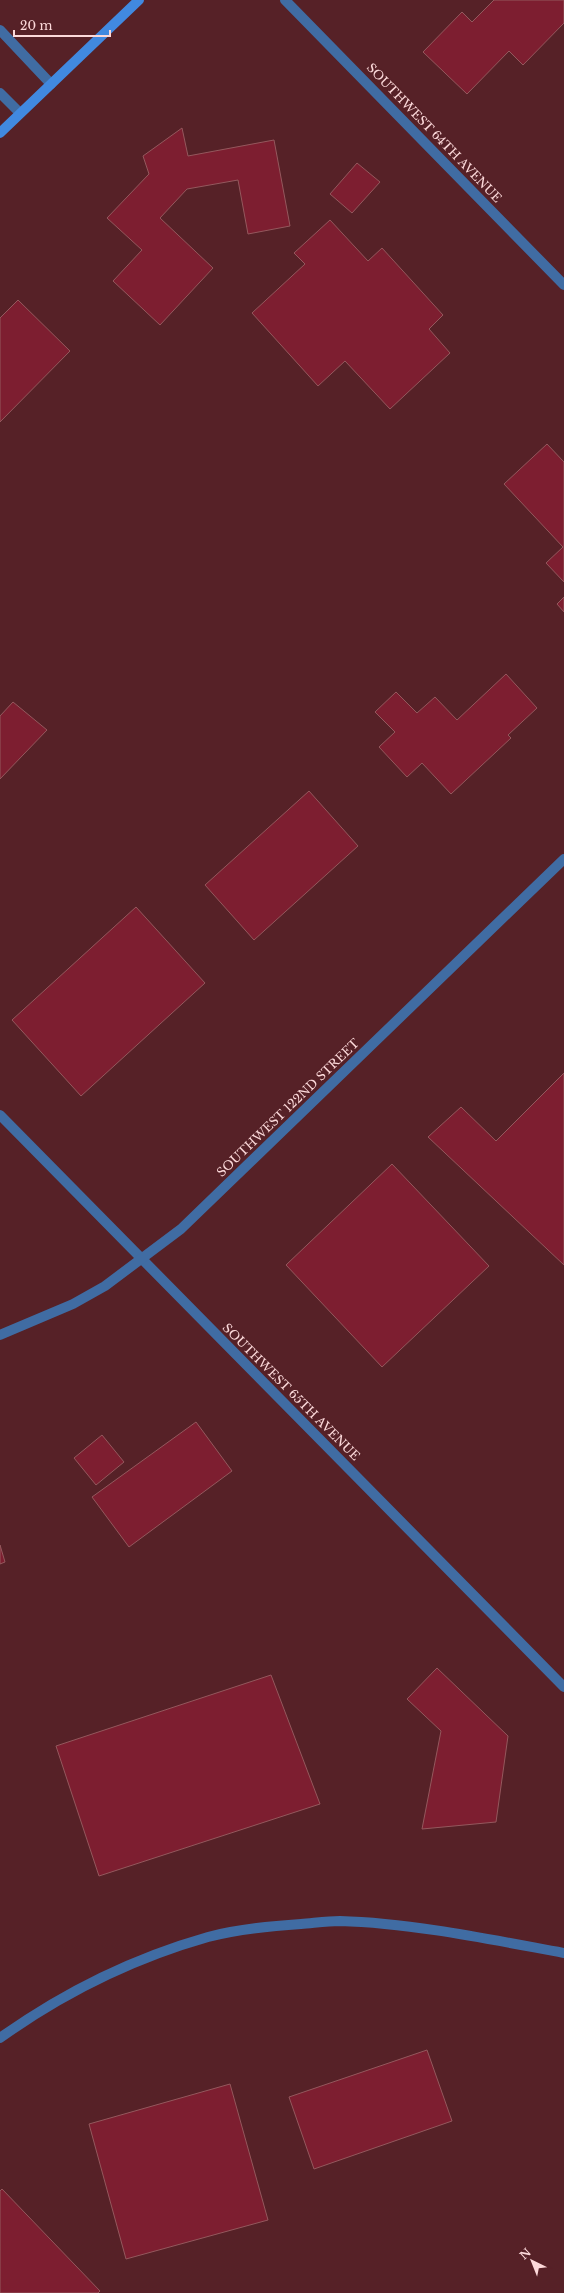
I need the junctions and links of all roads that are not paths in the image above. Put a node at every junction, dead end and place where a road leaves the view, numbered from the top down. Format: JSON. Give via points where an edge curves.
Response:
{"nodes":[{"id":1,"x":139,"y":0,"type":"edge"},
{"id":2,"x":285,"y":0,"type":"edge"},
{"id":3,"x":0,"y":30,"type":"edge"},
{"id":4,"x":52,"y":84,"type":"junction"},
{"id":5,"x":0,"y":93,"type":"edge"},
{"id":6,"x":20,"y":113,"type":"junction"},
{"id":7,"x":0,"y":133,"type":"edge"},
{"id":8,"x":564,"y":286,"type":"edge"},
{"id":9,"x":564,"y":859,"type":"edge"},
{"id":10,"x":0,"y":1115,"type":"edge"},
{"id":11,"x":141,"y":1259,"type":"junction"},
{"id":12,"x":0,"y":1335,"type":"edge"},
{"id":13,"x":564,"y":1687,"type":"edge"},
{"id":14,"x":564,"y":1953,"type":"edge"},
{"id":15,"x":0,"y":2038,"type":"edge"}],
"edges":[{"from":1,"to":4,"type":"street"},
{"from":2,"to":8,"type":"street","name":"SOUTHWEST 64TH AVENUE"},
{"from":3,"to":4,"type":"street"},
{"from":4,"to":6,"type":"street"},
{"from":5,"to":6,"type":"street"},
{"from":6,"to":7,"type":"street"},
{"from":9,"to":11,"type":"street","name":"SOUTHWEST 122ND STREET","via":[[181,1229]]},
{"from":10,"to":11,"type":"street","name":"SOUTHWEST 65TH AVENUE"},
{"from":11,"to":12,"type":"street","name":"SOUTHWEST 122ND STREET","via":[[105,1286],[73,1304]]},
{"from":11,"to":13,"type":"street","name":"SOUTHWEST 65TH AVENUE"},
{"from":14,"to":15,"type":"street","via":[[416,1928],[340,1921],[272,1926],[209,1936],[143,1959],[86,1985],[34,2014]]}]}
